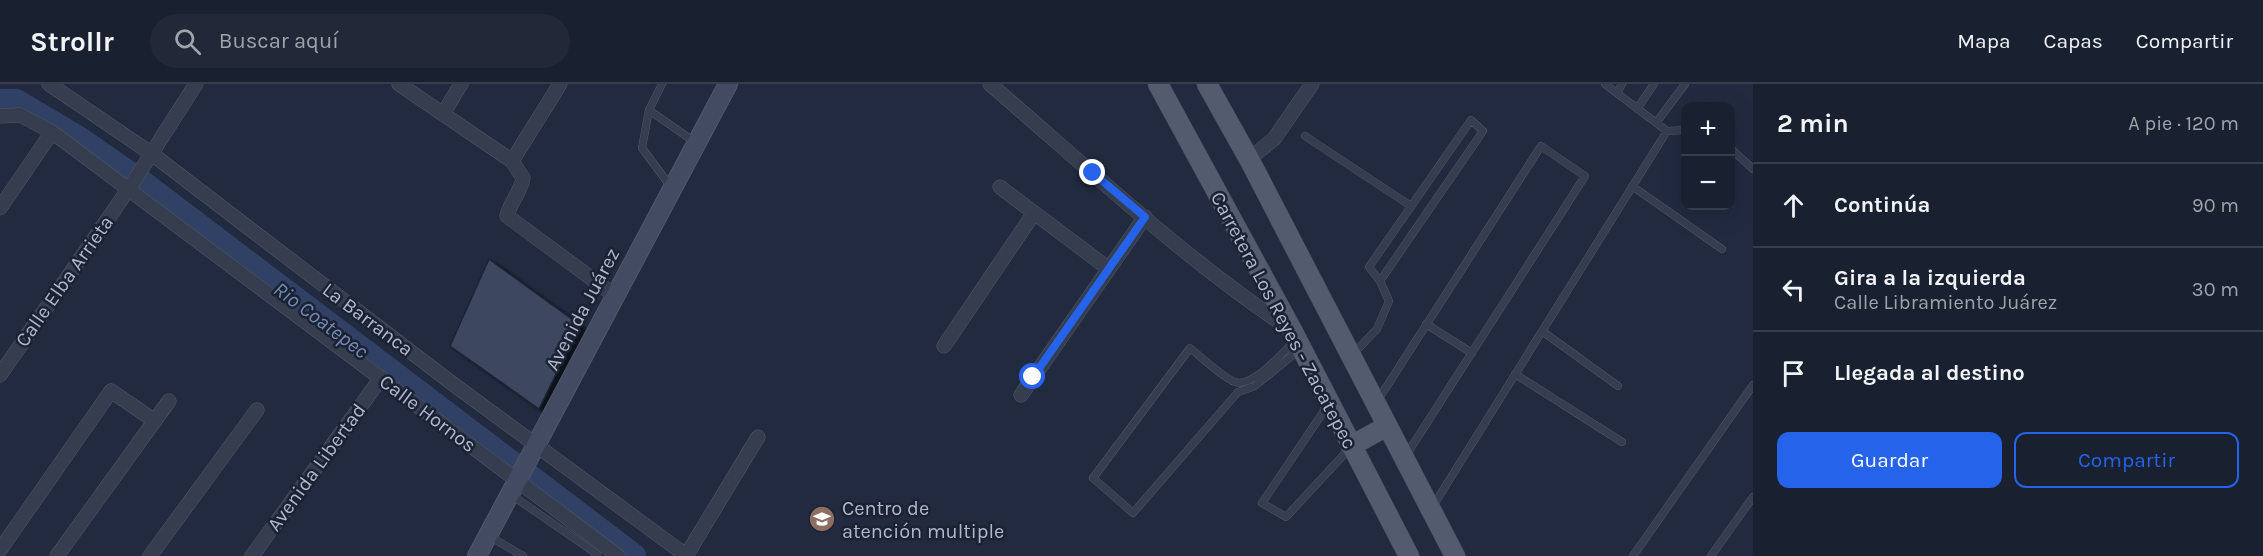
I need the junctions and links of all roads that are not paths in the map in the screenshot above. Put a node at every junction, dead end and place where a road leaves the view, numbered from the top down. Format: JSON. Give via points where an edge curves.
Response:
{"nodes":[{"id":1,"x":49,"y":84,"type":"edge"},
{"id":2,"x":196,"y":84,"type":"edge"},
{"id":3,"x":399,"y":84,"type":"edge"},
{"id":4,"x":461,"y":84,"type":"edge"},
{"id":5,"x":560,"y":84,"type":"edge"},
{"id":6,"x":663,"y":84,"type":"edge"},
{"id":7,"x":728,"y":84,"type":"edge"},
{"id":8,"x":990,"y":84,"type":"edge"},
{"id":9,"x":1158,"y":84,"type":"edge"},
{"id":10,"x":1208,"y":84,"type":"edge"},
{"id":11,"x":1312,"y":84,"type":"edge"},
{"id":12,"x":1605,"y":84,"type":"edge"},
{"id":13,"x":1623,"y":84,"type":"edge"},
{"id":14,"x":1654,"y":84,"type":"edge"},
{"id":15,"x":1685,"y":84,"type":"edge"},
{"id":16,"x":1617,"y":93,"type":"junction"},
{"id":17,"x":1637,"y":109,"type":"junction"},
{"id":18,"x":649,"y":110,"type":"junction"},
{"id":19,"x":443,"y":114,"type":"junction"},
{"id":20,"x":0,"y":116,"type":"edge"},
{"id":21,"x":1656,"y":123,"type":"junction"},
{"id":22,"x":1681,"y":130,"type":"edge"},
{"id":23,"x":1667,"y":131,"type":"junction"},
{"id":24,"x":52,"y":132,"type":"junction"},
{"id":25,"x":1305,"y":136,"type":"dead end"},
{"id":26,"x":696,"y":143,"type":"junction"},
{"id":27,"x":1735,"y":152,"type":"edge"},
{"id":28,"x":151,"y":156,"type":"junction"},
{"id":29,"x":1249,"y":159,"type":"junction"},
{"id":30,"x":512,"y":161,"type":"junction"},
{"id":31,"x":1753,"y":169,"type":"edge"},
{"id":32,"x":130,"y":186,"type":"junction"},
{"id":33,"x":1632,"y":186,"type":"junction"},
{"id":34,"x":1000,"y":187,"type":"dead end"},
{"id":35,"x":672,"y":188,"type":"junction"},
{"id":36,"x":1411,"y":206,"type":"junction"},
{"id":37,"x":0,"y":208,"type":"edge"},
{"id":38,"x":1034,"y":213,"type":"junction"},
{"id":39,"x":1145,"y":217,"type":"junction"},
{"id":40,"x":1722,"y":249,"type":"dead end"},
{"id":41,"x":1109,"y":270,"type":"junction"},
{"id":42,"x":1380,"y":281,"type":"junction"},
{"id":43,"x":614,"y":296,"type":"junction"},
{"id":44,"x":1426,"y":324,"type":"junction"},
{"id":45,"x":1542,"y":331,"type":"junction"},
{"id":46,"x":1296,"y":339,"type":"junction"},
{"id":47,"x":944,"y":346,"type":"dead end"},
{"id":48,"x":1472,"y":353,"type":"junction"},
{"id":49,"x":1351,"y":356,"type":"junction"},
{"id":50,"x":1515,"y":374,"type":"junction"},
{"id":51,"x":0,"y":375,"type":"edge"},
{"id":52,"x":381,"y":378,"type":"junction"},
{"id":53,"x":1753,"y":385,"type":"edge"},
{"id":54,"x":1618,"y":386,"type":"dead end"},
{"id":55,"x":1021,"y":395,"type":"dead end"},
{"id":56,"x":169,"y":401,"type":"dead end"},
{"id":57,"x":1329,"y":402,"type":"junction"},
{"id":58,"x":1375,"y":404,"type":"junction"},
{"id":59,"x":257,"y":411,"type":"dead end"},
{"id":60,"x":154,"y":421,"type":"junction"},
{"id":61,"x":1387,"y":426,"type":"junction"},
{"id":62,"x":758,"y":437,"type":"dead end"},
{"id":63,"x":1622,"y":442,"type":"dead end"},
{"id":64,"x":1351,"y":446,"type":"junction"},
{"id":65,"x":533,"y":451,"type":"junction"},
{"id":66,"x":1404,"y":459,"type":"junction"},
{"id":67,"x":516,"y":484,"type":"junction"},
{"id":68,"x":1753,"y":497,"type":"edge"},
{"id":69,"x":1430,"y":510,"type":"junction"},
{"id":70,"x":488,"y":535,"type":"junction"},
{"id":71,"x":0,"y":550,"type":"edge"},
{"id":72,"x":57,"y":556,"type":"edge"},
{"id":73,"x":150,"y":556,"type":"edge"},
{"id":74,"x":252,"y":556,"type":"edge"},
{"id":75,"x":477,"y":556,"type":"edge"},
{"id":76,"x":523,"y":556,"type":"edge"},
{"id":77,"x":595,"y":556,"type":"edge"},
{"id":78,"x":618,"y":556,"type":"edge"},
{"id":79,"x":687,"y":556,"type":"edge"},
{"id":80,"x":1409,"y":556,"type":"edge"},
{"id":81,"x":1455,"y":556,"type":"edge"},
{"id":82,"x":1633,"y":556,"type":"edge"},
{"id":83,"x":1711,"y":556,"type":"edge"}],
"edges":[{"from":1,"to":28,"type":"street","name":"La Barranca"},
{"from":2,"to":28,"type":"street","name":"Calle Elba Arrieta"},
{"from":3,"to":19,"type":"street"},
{"from":4,"to":19,"type":"street"},
{"from":5,"to":30,"type":"street"},
{"from":6,"to":18,"type":"lane"},
{"from":7,"to":26,"type":"street","name":"Avenida Juárez"},
{"from":8,"to":39,"type":"street"},
{"from":9,"to":46,"type":"main road","name":"Carretera Los Reyes - Zacatepec"},
{"from":10,"to":29,"type":"main road","name":"Carretera Los Reyes - Zacatepec"},
{"from":11,"to":29,"type":"street","via":[[1274,138]]},
{"from":12,"to":16,"type":"lane"},
{"from":13,"to":16,"type":"lane"},
{"from":14,"to":17,"type":"lane"},
{"from":15,"to":21,"type":"lane"},
{"from":16,"to":17,"type":"lane"},
{"from":17,"to":21,"type":"lane"},
{"from":18,"to":26,"type":"lane"},
{"from":18,"to":35,"type":"lane","via":[[642,148]]},
{"from":19,"to":30,"type":"street"},
{"from":20,"to":24,"type":"street","name":"Calle Hornos","via":[[20,115]]},
{"from":21,"to":23,"type":"lane"},
{"from":22,"to":23,"type":"lane"},
{"from":23,"to":33,"type":"lane"},
{"from":24,"to":32,"type":"street","name":"Calle Hornos"},
{"from":24,"to":37,"type":"street"},
{"from":25,"to":36,"type":"lane"},
{"from":26,"to":35,"type":"street","name":"Avenida Juárez"},
{"from":27,"to":31,"type":"lane"},
{"from":28,"to":32,"type":"street","name":"Calle Elba Arrieta"},
{"from":28,"to":65,"type":"street","name":"La Barranca","via":[[453,384]]},
{"from":29,"to":49,"type":"main road","name":"Carretera Los Reyes - Zacatepec"},
{"from":30,"to":43,"type":"street","via":[[523,178],[507,216]]},
{"from":32,"to":51,"type":"street","name":"Calle Elba Arrieta"},
{"from":32,"to":52,"type":"street","name":"Calle Hornos"},
{"from":33,"to":40,"type":"lane"},
{"from":33,"to":45,"type":"lane"},
{"from":34,"to":38,"type":"street"},
{"from":35,"to":43,"type":"street","name":"Avenida Juárez"},
{"from":36,"to":42,"type":"lane","via":[[1370,267]]},
{"from":36,"to":42,"type":"lane","via":[[1471,120],[1483,131]]},
{"from":38,"to":41,"type":"street"},
{"from":38,"to":47,"type":"street"},
{"from":39,"to":41,"type":"street"},
{"from":39,"to":46,"type":"street"},
{"from":41,"to":55,"type":"street"},
{"from":42,"to":49,"type":"lane","via":[[1389,301],[1377,329]]},
{"from":43,"to":65,"type":"street","name":"Avenida Juárez"},
{"from":44,"to":48,"type":"lane"},
{"from":44,"to":48,"type":"lane","via":[[1541,146],[1585,176]]},
{"from":44,"to":58,"type":"lane"},
{"from":45,"to":50,"type":"lane"},
{"from":45,"to":54,"type":"lane"},
{"from":46,"to":46,"type":"lane","via":[[1245,383],[1234,382],[1190,348],[1093,478],[1133,513],[1238,392],[1256,386]]},
{"from":46,"to":57,"type":"main road","name":"Carretera Los Reyes - Zacatepec"},
{"from":48,"to":66,"type":"lane"},
{"from":49,"to":58,"type":"main road","name":"Carretera Los Reyes - Zacatepec"},
{"from":50,"to":63,"type":"lane"},
{"from":50,"to":69,"type":"lane"},
{"from":52,"to":67,"type":"street","name":"Calle Hornos"},
{"from":52,"to":74,"type":"street","name":"Avenida Libertad"},
{"from":53,"to":82,"type":"lane"},
{"from":56,"to":60,"type":"street"},
{"from":57,"to":64,"type":"main road","name":"Carretera Los Reyes - Zacatepec"},
{"from":57,"to":64,"type":"lane","via":[[1262,503],[1286,517]]},
{"from":58,"to":61,"type":"main road","name":"Carretera Los Reyes - Zacatepec"},
{"from":59,"to":73,"type":"street"},
{"from":60,"to":71,"type":"street","via":[[111,391]]},
{"from":60,"to":72,"type":"street"},
{"from":61,"to":64,"type":"main road"},
{"from":61,"to":66,"type":"main road","name":"Carretera Los Reyes - Zacatepec"},
{"from":62,"to":79,"type":"street"},
{"from":64,"to":80,"type":"main road","name":"Carretera Los Reyes - Zacatepec"},
{"from":65,"to":67,"type":"street","name":"Avenida Juárez"},
{"from":65,"to":79,"type":"street","name":"La Barranca"},
{"from":66,"to":69,"type":"main road","name":"Carretera Los Reyes - Zacatepec"},
{"from":67,"to":70,"type":"street","name":"Avenida Juárez"},
{"from":67,"to":77,"type":"lane"},
{"from":67,"to":78,"type":"street","name":"Calle Hornos"},
{"from":68,"to":83,"type":"lane"},
{"from":69,"to":81,"type":"main road","name":"Carretera Los Reyes - Zacatepec"},
{"from":70,"to":75,"type":"street","name":"Avenida Juárez"},
{"from":70,"to":76,"type":"lane"}]}
